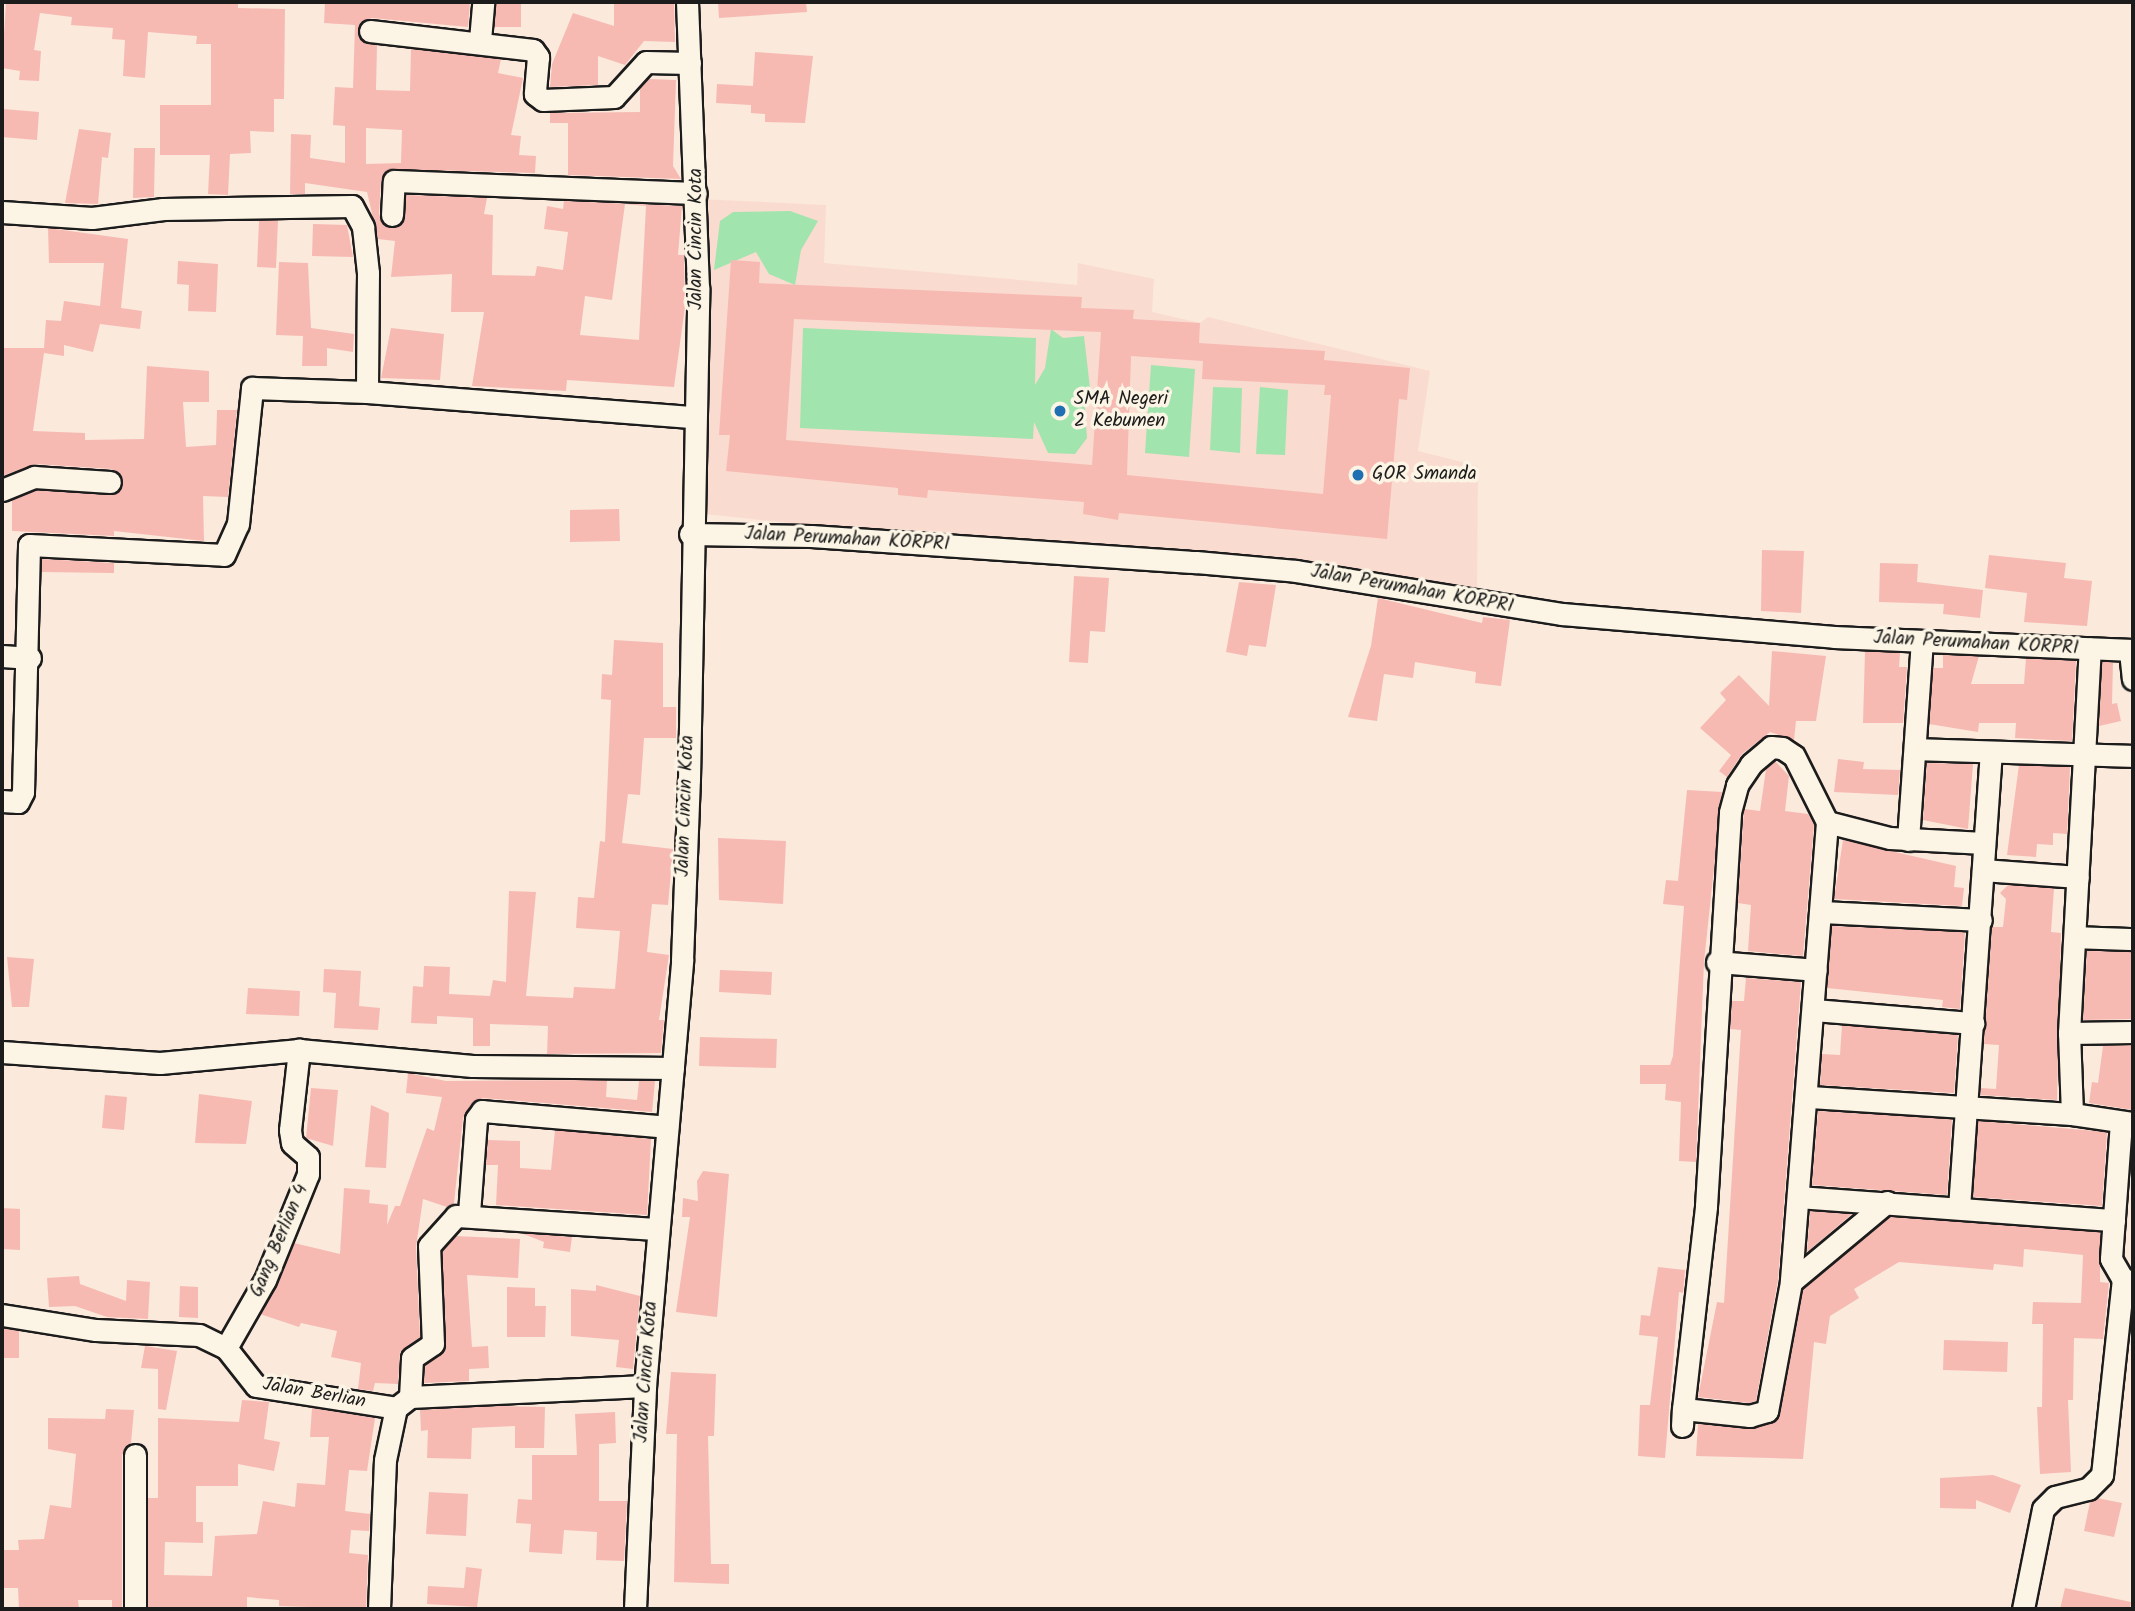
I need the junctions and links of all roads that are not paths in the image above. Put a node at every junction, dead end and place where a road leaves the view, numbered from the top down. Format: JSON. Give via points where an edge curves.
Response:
{"nodes":[{"id":1,"x":482,"y":2,"type":"edge"},
{"id":2,"x":687,"y":2,"type":"edge"},
{"id":3,"x":370,"y":31,"type":"dead end"},
{"id":4,"x":480,"y":40,"type":"junction"},
{"id":5,"x":690,"y":63,"type":"junction"},
{"id":6,"x":696,"y":192,"type":"junction"},
{"id":7,"x":2,"y":212,"type":"edge"},
{"id":8,"x":392,"y":215,"type":"dead end"},
{"id":9,"x":367,"y":391,"type":"junction"},
{"id":10,"x":694,"y":417,"type":"junction"},
{"id":11,"x":110,"y":482,"type":"dead end"},
{"id":12,"x":2,"y":491,"type":"edge"},
{"id":13,"x":690,"y":534,"type":"junction"},
{"id":14,"x":1922,"y":642,"type":"junction"},
{"id":15,"x":2090,"y":649,"type":"junction"},
{"id":16,"x":2132,"y":650,"type":"edge"},
{"id":17,"x":2,"y":656,"type":"edge"},
{"id":18,"x":30,"y":658,"type":"junction"},
{"id":19,"x":2133,"y":679,"type":"edge"},
{"id":20,"x":1915,"y":749,"type":"junction"},
{"id":21,"x":1991,"y":754,"type":"junction"},
{"id":22,"x":2133,"y":756,"type":"edge"},
{"id":23,"x":2086,"y":757,"type":"junction"},
{"id":24,"x":2,"y":801,"type":"edge"},
{"id":25,"x":1826,"y":822,"type":"junction"},
{"id":26,"x":1908,"y":840,"type":"junction"},
{"id":27,"x":1984,"y":843,"type":"junction"},
{"id":28,"x":1983,"y":870,"type":"junction"},
{"id":29,"x":2078,"y":877,"type":"junction"},
{"id":30,"x":1822,"y":912,"type":"junction"},
{"id":31,"x":1981,"y":920,"type":"junction"},
{"id":32,"x":2075,"y":937,"type":"junction"},
{"id":33,"x":2133,"y":939,"type":"edge"},
{"id":34,"x":1717,"y":962,"type":"junction"},
{"id":35,"x":1816,"y":970,"type":"junction"},
{"id":36,"x":1814,"y":1010,"type":"junction"},
{"id":37,"x":1973,"y":1023,"type":"junction"},
{"id":38,"x":2133,"y":1032,"type":"edge"},
{"id":39,"x":2069,"y":1033,"type":"junction"},
{"id":40,"x":299,"y":1049,"type":"junction"},
{"id":41,"x":2,"y":1052,"type":"edge"},
{"id":42,"x":673,"y":1068,"type":"junction"},
{"id":43,"x":1809,"y":1097,"type":"junction"},
{"id":44,"x":1969,"y":1110,"type":"junction"},
{"id":45,"x":2072,"y":1114,"type":"junction"},
{"id":46,"x":2127,"y":1122,"type":"edge"},
{"id":47,"x":667,"y":1127,"type":"junction"},
{"id":48,"x":1798,"y":1197,"type":"junction"},
{"id":49,"x":1887,"y":1202,"type":"junction"},
{"id":50,"x":1959,"y":1208,"type":"junction"},
{"id":51,"x":469,"y":1213,"type":"junction"},
{"id":52,"x":2114,"y":1220,"type":"junction"},
{"id":53,"x":657,"y":1228,"type":"junction"},
{"id":54,"x":2128,"y":1280,"type":"edge"},
{"id":55,"x":1791,"y":1282,"type":"junction"},
{"id":56,"x":2,"y":1315,"type":"edge"},
{"id":57,"x":226,"y":1348,"type":"junction"},
{"id":58,"x":645,"y":1386,"type":"junction"},
{"id":59,"x":403,"y":1402,"type":"junction"},
{"id":60,"x":135,"y":1455,"type":"dead end"},
{"id":61,"x":135,"y":1609,"type":"edge"},
{"id":62,"x":379,"y":1609,"type":"edge"},
{"id":63,"x":635,"y":1609,"type":"edge"},
{"id":64,"x":2023,"y":1609,"type":"edge"}],
"edges":[{"from":1,"to":4,"type":"street"},
{"from":2,"to":5,"type":"street","name":"Jalan Cincin Kota"},
{"from":3,"to":4,"type":"street"},
{"from":4,"to":5,"type":"street","via":[[536,52],[535,94],[543,100],[614,97],[646,62]]},
{"from":5,"to":6,"type":"street","name":"Jalan Cincin Kota"},
{"from":6,"to":8,"type":"street","via":[[394,181]]},
{"from":6,"to":10,"type":"street","name":"Jalan Cincin Kota"},
{"from":7,"to":9,"type":"street","via":[[92,218],[163,209],[352,206],[363,228],[368,273]]},
{"from":9,"to":10,"type":"street"},
{"from":9,"to":18,"type":"street","via":[[253,388],[238,524],[224,555],[29,545]]},
{"from":10,"to":13,"type":"street","name":"Jalan Cincin Kota"},
{"from":11,"to":12,"type":"street","via":[[34,477]]},
{"from":13,"to":14,"type":"street","name":"Jalan Perumahan KORPRI","via":[[811,536],[1296,570],[1562,614]]},
{"from":13,"to":42,"type":"street","name":"Jalan Cincin Kota","via":[[689,779]]},
{"from":14,"to":15,"type":"street","name":"Jalan Perumahan KORPRI"},
{"from":14,"to":20,"type":"street"},
{"from":15,"to":16,"type":"street","name":"Jalan Perumahan KORPRI"},
{"from":15,"to":23,"type":"street"},
{"from":16,"to":19,"type":"street"},
{"from":17,"to":18,"type":"street"},
{"from":18,"to":24,"type":"street","via":[[23,792],[18,802]]},
{"from":20,"to":21,"type":"street"},
{"from":20,"to":26,"type":"street"},
{"from":21,"to":23,"type":"street"},
{"from":21,"to":27,"type":"street"},
{"from":22,"to":23,"type":"street"},
{"from":23,"to":29,"type":"street"},
{"from":25,"to":26,"type":"street"},
{"from":25,"to":30,"type":"street"},
{"from":25,"to":34,"type":"street","via":[[1794,756],[1771,747],[1751,764],[1737,785],[1730,812]]},
{"from":26,"to":27,"type":"street"},
{"from":27,"to":28,"type":"street"},
{"from":28,"to":29,"type":"street"},
{"from":28,"to":31,"type":"street"},
{"from":29,"to":32,"type":"street"},
{"from":30,"to":31,"type":"street"},
{"from":30,"to":35,"type":"street"},
{"from":31,"to":37,"type":"street"},
{"from":32,"to":33,"type":"street"},
{"from":32,"to":39,"type":"street"},
{"from":34,"to":35,"type":"street"},
{"from":34,"to":55,"type":"street","via":[[1706,1206],[1683,1417],[1750,1416],[1767,1411]]},
{"from":35,"to":36,"type":"street"},
{"from":36,"to":37,"type":"street"},
{"from":36,"to":43,"type":"street"},
{"from":37,"to":44,"type":"street"},
{"from":38,"to":39,"type":"street"},
{"from":39,"to":45,"type":"street"},
{"from":40,"to":41,"type":"street","via":[[160,1063]]},
{"from":40,"to":42,"type":"street","via":[[472,1066]]},
{"from":40,"to":57,"type":"street","name":"Gang Berlian 4","via":[[290,1130],[292,1143],[309,1157],[308,1174],[265,1280]]},
{"from":42,"to":47,"type":"street","name":"Jalan Cincin Kota"},
{"from":43,"to":44,"type":"street"},
{"from":43,"to":48,"type":"street"},
{"from":44,"to":45,"type":"street"},
{"from":44,"to":50,"type":"street"},
{"from":45,"to":46,"type":"street"},
{"from":46,"to":52,"type":"street"},
{"from":47,"to":51,"type":"street","via":[[482,1111],[476,1119]]},
{"from":47,"to":53,"type":"street","name":"Jalan Cincin Kota"},
{"from":48,"to":49,"type":"street"},
{"from":48,"to":55,"type":"street"},
{"from":49,"to":50,"type":"street"},
{"from":49,"to":55,"type":"street"},
{"from":50,"to":52,"type":"street"},
{"from":51,"to":53,"type":"street"},
{"from":51,"to":59,"type":"street","via":[[448,1222],[429,1245],[433,1344],[412,1359]]},
{"from":52,"to":54,"type":"street","via":[[2111,1259]]},
{"from":53,"to":58,"type":"street","name":"Jalan Cincin Kota"},
{"from":54,"to":64,"type":"street","via":[[2102,1475],[2088,1489],[2056,1497],[2043,1509]]},
{"from":56,"to":57,"type":"street","name":"Jalan Berlian","via":[[96,1330],[199,1335]]},
{"from":57,"to":59,"type":"street","name":"Jalan Berlian","via":[[256,1386]]},
{"from":58,"to":59,"type":"street","name":"Jalan Berlian"},
{"from":58,"to":63,"type":"street","name":"Jalan Cincin Kota"},
{"from":59,"to":62,"type":"street","via":[[385,1460]]},
{"from":60,"to":61,"type":"street"}]}
